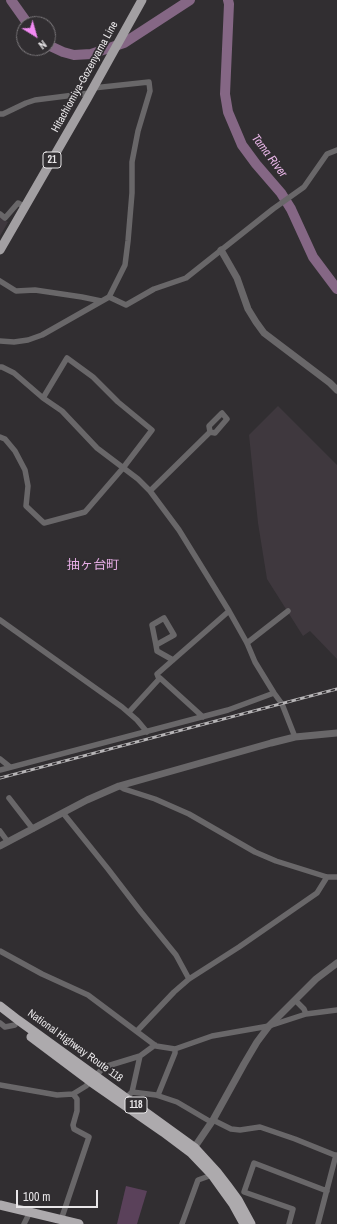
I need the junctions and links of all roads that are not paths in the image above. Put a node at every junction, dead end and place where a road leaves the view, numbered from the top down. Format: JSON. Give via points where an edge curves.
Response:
{"nodes":[{"id":1,"x":142,"y":0,"type":"edge"},
{"id":2,"x":92,"y":91,"type":"junction"},
{"id":3,"x":0,"y":114,"type":"edge"},
{"id":4,"x":337,"y":150,"type":"edge"},
{"id":5,"x":25,"y":207,"type":"junction"},
{"id":6,"x":0,"y":214,"type":"edge"},
{"id":7,"x":0,"y":250,"type":"edge"},
{"id":8,"x":221,"y":250,"type":"junction"},
{"id":9,"x":0,"y":281,"type":"edge"},
{"id":10,"x":109,"y":297,"type":"junction"},
{"id":11,"x":101,"y":301,"type":"junction"},
{"id":12,"x":0,"y":341,"type":"edge"},
{"id":13,"x":0,"y":368,"type":"edge"},
{"id":14,"x":337,"y":390,"type":"edge"},
{"id":15,"x":44,"y":398,"type":"junction"},
{"id":16,"x":210,"y":432,"type":"dead end"},
{"id":17,"x":0,"y":437,"type":"edge"},
{"id":18,"x":123,"y":468,"type":"junction"},
{"id":19,"x":150,"y":491,"type":"junction"},
{"id":20,"x":229,"y":611,"type":"junction"},
{"id":21,"x":288,"y":611,"type":"dead end"},
{"id":22,"x":0,"y":620,"type":"edge"},
{"id":23,"x":247,"y":643,"type":"junction"},
{"id":24,"x":156,"y":645,"type":"junction"},
{"id":25,"x":173,"y":660,"type":"junction"},
{"id":26,"x":159,"y":679,"type":"junction"},
{"id":27,"x":274,"y":693,"type":"junction"},
{"id":28,"x":129,"y":712,"type":"junction"},
{"id":29,"x":203,"y":717,"type":"junction"},
{"id":30,"x":147,"y":732,"type":"junction"},
{"id":31,"x":337,"y":732,"type":"edge"},
{"id":32,"x":295,"y":737,"type":"junction"},
{"id":33,"x":0,"y":759,"type":"edge"},
{"id":34,"x":10,"y":767,"type":"junction"},
{"id":35,"x":0,"y":770,"type":"edge"},
{"id":36,"x":119,"y":786,"type":"junction"},
{"id":37,"x":9,"y":798,"type":"dead end"},
{"id":38,"x":63,"y":813,"type":"junction"},
{"id":39,"x":33,"y":829,"type":"junction"},
{"id":40,"x":0,"y":831,"type":"edge"},
{"id":41,"x":8,"y":842,"type":"junction"},
{"id":42,"x":0,"y":846,"type":"edge"},
{"id":43,"x":327,"y":877,"type":"junction"},
{"id":44,"x":337,"y":877,"type":"edge"},
{"id":45,"x":0,"y":951,"type":"edge"},
{"id":46,"x":337,"y":963,"type":"edge"},
{"id":47,"x":189,"y":979,"type":"junction"},
{"id":48,"x":294,"y":1000,"type":"junction"},
{"id":49,"x":0,"y":1006,"type":"edge"},
{"id":50,"x":337,"y":1010,"type":"edge"},
{"id":51,"x":0,"y":1014,"type":"edge"},
{"id":52,"x":306,"y":1014,"type":"junction"},
{"id":53,"x":0,"y":1023,"type":"edge"},
{"id":54,"x":15,"y":1025,"type":"junction"},
{"id":55,"x":269,"y":1026,"type":"junction"},
{"id":56,"x":137,"y":1031,"type":"junction"},
{"id":57,"x":155,"y":1045,"type":"junction"},
{"id":58,"x":175,"y":1049,"type":"junction"},
{"id":59,"x":140,"y":1056,"type":"junction"},
{"id":60,"x":93,"y":1079,"type":"junction"},
{"id":61,"x":0,"y":1087,"type":"edge"},
{"id":62,"x":74,"y":1094,"type":"junction"},
{"id":63,"x":129,"y":1095,"type":"junction"},
{"id":64,"x":158,"y":1095,"type":"junction"},
{"id":65,"x":212,"y":1121,"type":"junction"},
{"id":66,"x":193,"y":1151,"type":"junction"},
{"id":67,"x":337,"y":1155,"type":"edge"},
{"id":68,"x":212,"y":1175,"type":"junction"},
{"id":69,"x":327,"y":1191,"type":"junction"},
{"id":70,"x":0,"y":1205,"type":"edge"},
{"id":71,"x":30,"y":1212,"type":"junction"},
{"id":72,"x":61,"y":1220,"type":"junction"},
{"id":73,"x":24,"y":1224,"type":"edge"},
{"id":74,"x":79,"y":1224,"type":"edge"},
{"id":75,"x":182,"y":1224,"type":"edge"},
{"id":76,"x":244,"y":1224,"type":"edge"},
{"id":77,"x":251,"y":1224,"type":"edge"},
{"id":78,"x":288,"y":1224,"type":"edge"},
{"id":79,"x":318,"y":1224,"type":"edge"}],
"edges":[{"from":1,"to":2,"type":"main road","name":"Hitachiomiya-Gozenyama Line","number":"21"},
{"from":2,"to":3,"type":"street","via":[[35,100]]},
{"from":2,"to":5,"type":"main road","name":"Hitachiomiya-Gozenyama Line","number":"21"},
{"from":2,"to":10,"type":"street","via":[[149,82],[150,91],[132,162],[132,193],[125,265]]},
{"from":4,"to":8,"type":"street","via":[[327,154],[304,187]]},
{"from":5,"to":6,"type":"street","via":[[18,203],[6,218]]},
{"from":5,"to":7,"type":"main road","name":"Hitachiomiya-Gozenyama Line","number":"21"},
{"from":8,"to":10,"type":"street","via":[[186,278],[154,289],[126,305]]},
{"from":8,"to":14,"type":"street","via":[[237,278],[248,309],[264,333]]},
{"from":9,"to":11,"type":"street","via":[[16,291],[35,290]]},
{"from":10,"to":11,"type":"street"},
{"from":11,"to":12,"type":"street","via":[[28,340]]},
{"from":13,"to":15,"type":"street","via":[[14,373]]},
{"from":15,"to":18,"type":"street","via":[[62,411],[97,448]]},
{"from":15,"to":18,"type":"street","via":[[67,358],[93,377],[152,430]]},
{"from":16,"to":19,"type":"street"},
{"from":17,"to":18,"type":"street","via":[[15,451],[25,470],[28,486],[26,506],[44,523],[85,512]]},
{"from":18,"to":19,"type":"street"},
{"from":19,"to":20,"type":"street","via":[[179,530]]},
{"from":20,"to":23,"type":"street"},
{"from":20,"to":25,"type":"street"},
{"from":21,"to":23,"type":"street"},
{"from":22,"to":28,"type":"street"},
{"from":23,"to":27,"type":"street"},
{"from":24,"to":24,"type":"street","via":[[152,625],[164,618],[174,635]]},
{"from":24,"to":25,"type":"street","via":[[158,651]]},
{"from":25,"to":26,"type":"street","via":[[157,674]]},
{"from":26,"to":28,"type":"street"},
{"from":26,"to":29,"type":"street"},
{"from":27,"to":29,"type":"street"},
{"from":27,"to":32,"type":"street","via":[[282,704]]},
{"from":28,"to":30,"type":"street"},
{"from":29,"to":30,"type":"street"},
{"from":30,"to":34,"type":"street"},
{"from":31,"to":32,"type":"street"},
{"from":32,"to":36,"type":"street"},
{"from":33,"to":34,"type":"street"},
{"from":34,"to":35,"type":"street"},
{"from":36,"to":38,"type":"street"},
{"from":36,"to":43,"type":"street","via":[[189,814],[255,852]]},
{"from":37,"to":39,"type":"street"},
{"from":38,"to":39,"type":"street"},
{"from":38,"to":47,"type":"street","via":[[176,955]]},
{"from":39,"to":41,"type":"street"},
{"from":40,"to":41,"type":"street"},
{"from":41,"to":42,"type":"street"},
{"from":43,"to":44,"type":"street"},
{"from":43,"to":47,"type":"street","via":[[318,893]]},
{"from":45,"to":56,"type":"street","via":[[88,995]]},
{"from":46,"to":48,"type":"street"},
{"from":47,"to":56,"type":"street"},
{"from":48,"to":52,"type":"street","via":[[304,1008]]},
{"from":48,"to":55,"type":"street"},
{"from":49,"to":60,"type":"highway","name":"National Highway Route 118","number":"118"},
{"from":50,"to":52,"type":"street"},
{"from":51,"to":54,"type":"highway","name":"National Highway Route 118","number":"118"},
{"from":52,"to":55,"type":"street"},
{"from":53,"to":54,"type":"street","via":[[5,1027]]},
{"from":54,"to":60,"type":"highway","name":"National Highway Route 118","number":"118"},
{"from":55,"to":58,"type":"street","via":[[212,1036]]},
{"from":55,"to":65,"type":"street","via":[[257,1042]]},
{"from":56,"to":57,"type":"street"},
{"from":57,"to":58,"type":"street"},
{"from":57,"to":59,"type":"street"},
{"from":58,"to":64,"type":"street"},
{"from":59,"to":60,"type":"street","via":[[104,1067]]},
{"from":59,"to":63,"type":"street"},
{"from":60,"to":62,"type":"street"},
{"from":60,"to":63,"type":"highway","name":"National Highway Route 118","number":"118"},
{"from":60,"to":66,"type":"highway","name":"National Highway Route 118","number":"118","via":[[163,1132]]},
{"from":61,"to":62,"type":"street","via":[[57,1095]]},
{"from":62,"to":72,"type":"street","via":[[77,1099],[74,1130],[89,1137]]},
{"from":63,"to":64,"type":"street"},
{"from":63,"to":66,"type":"highway","name":"National Highway Route 118","number":"118"},
{"from":64,"to":65,"type":"street"},
{"from":65,"to":66,"type":"street"},
{"from":65,"to":67,"type":"street","via":[[231,1129],[260,1127]]},
{"from":66,"to":68,"type":"highway","name":"National Highway Route 118","number":"118"},
{"from":66,"to":77,"type":"highway","name":"National Highway Route 118","number":"118","via":[[228,1185]]},
{"from":67,"to":69,"type":"street"},
{"from":68,"to":75,"type":"street","via":[[198,1180]]},
{"from":68,"to":76,"type":"highway","name":"National Highway Route 118","number":"118"},
{"from":69,"to":78,"type":"street","via":[[254,1163],[244,1192],[293,1209]]},
{"from":69,"to":79,"type":"street"},
{"from":70,"to":71,"type":"highway"},
{"from":71,"to":72,"type":"highway"},
{"from":71,"to":73,"type":"street"},
{"from":72,"to":74,"type":"highway"}]}
